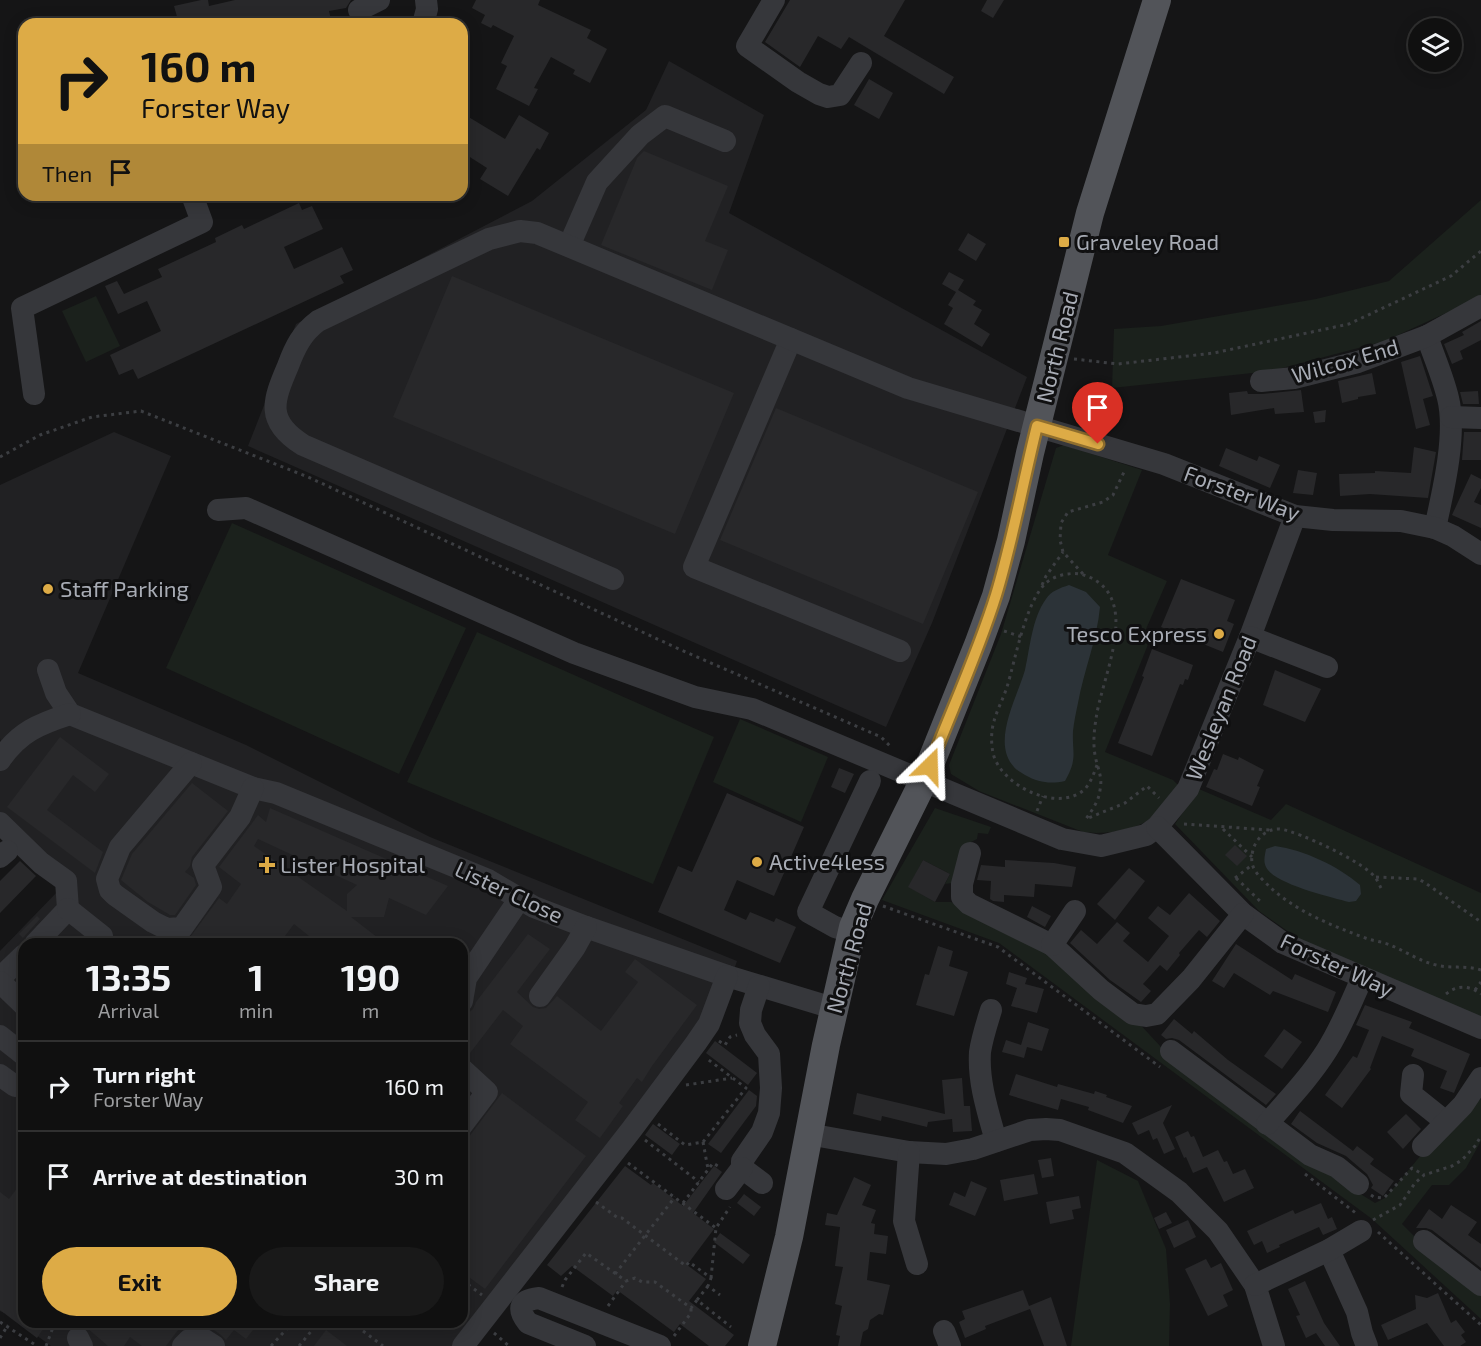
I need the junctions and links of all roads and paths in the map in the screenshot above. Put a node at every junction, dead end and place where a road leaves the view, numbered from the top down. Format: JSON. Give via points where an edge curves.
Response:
{"nodes":[{"id":1,"x":426,"y":0,"type":"edge"},
{"id":2,"x":774,"y":0,"type":"edge"},
{"id":3,"x":1157,"y":0,"type":"edge"},
{"id":4,"x":425,"y":18,"type":"edge"},
{"id":5,"x":861,"y":63,"type":"dead end"},
{"id":6,"x":725,"y":141,"type":"dead end"},
{"id":7,"x":194,"y":201,"type":"edge"},
{"id":8,"x":569,"y":246,"type":"junction"},
{"id":9,"x":1481,"y":250,"type":"edge"},
{"id":10,"x":1481,"y":306,"type":"edge"},
{"id":11,"x":1427,"y":336,"type":"junction"},
{"id":12,"x":791,"y":339,"type":"junction"},
{"id":13,"x":1054,"y":357,"type":"junction"},
{"id":14,"x":1261,"y":381,"type":"dead end"},
{"id":15,"x":34,"y":394,"type":"dead end"},
{"id":16,"x":1451,"y":417,"type":"junction"},
{"id":17,"x":1481,"y":418,"type":"edge"},
{"id":18,"x":1037,"y":426,"type":"junction"},
{"id":19,"x":1130,"y":454,"type":"junction"},
{"id":20,"x":0,"y":457,"type":"edge"},
{"id":21,"x":218,"y":510,"type":"dead end"},
{"id":22,"x":1295,"y":516,"type":"junction"},
{"id":23,"x":1435,"y":528,"type":"junction"},
{"id":24,"x":1063,"y":552,"type":"junction"},
{"id":25,"x":1481,"y":554,"type":"edge"},
{"id":26,"x":1085,"y":575,"type":"junction"},
{"id":27,"x":613,"y":579,"type":"dead end"},
{"id":28,"x":1042,"y":587,"type":"junction"},
{"id":29,"x":1250,"y":637,"type":"junction"},
{"id":30,"x":900,"y":651,"type":"dead end"},
{"id":31,"x":1327,"y":667,"type":"dead end"},
{"id":32,"x":48,"y":670,"type":"dead end"},
{"id":33,"x":70,"y":714,"type":"junction"},
{"id":34,"x":895,"y":752,"type":"dead end"},
{"id":35,"x":0,"y":760,"type":"edge"},
{"id":36,"x":191,"y":763,"type":"junction"},
{"id":37,"x":1097,"y":765,"type":"junction"},
{"id":38,"x":870,"y":781,"type":"dead end"},
{"id":39,"x":923,"y":782,"type":"junction"},
{"id":40,"x":253,"y":788,"type":"junction"},
{"id":41,"x":1169,"y":821,"type":"junction"},
{"id":42,"x":0,"y":823,"type":"edge"},
{"id":43,"x":1221,"y":827,"type":"junction"},
{"id":44,"x":1272,"y":830,"type":"junction"},
{"id":45,"x":1186,"y":831,"type":"dead end"},
{"id":46,"x":970,"y":853,"type":"dead end"},
{"id":47,"x":1252,"y":857,"type":"junction"},
{"id":48,"x":1252,"y":865,"type":"junction"},
{"id":49,"x":1231,"y":873,"type":"dead end"},
{"id":50,"x":1376,"y":877,"type":"junction"},
{"id":51,"x":1235,"y":878,"type":"junction"},
{"id":52,"x":1380,"y":888,"type":"dead end"},
{"id":53,"x":520,"y":898,"type":"junction"},
{"id":54,"x":865,"y":899,"type":"junction"},
{"id":55,"x":1266,"y":907,"type":"dead end"},
{"id":56,"x":68,"y":909,"type":"junction"},
{"id":57,"x":1075,"y":911,"type":"dead end"},
{"id":58,"x":1243,"y":914,"type":"junction"},
{"id":59,"x":1481,"y":922,"type":"edge"},
{"id":60,"x":586,"y":927,"type":"junction"},
{"id":61,"x":852,"y":932,"type":"junction"},
{"id":62,"x":41,"y":938,"type":"edge"},
{"id":63,"x":103,"y":938,"type":"edge"},
{"id":64,"x":1052,"y":945,"type":"junction"},
{"id":65,"x":18,"y":961,"type":"edge"},
{"id":66,"x":1481,"y":970,"type":"edge"},
{"id":67,"x":468,"y":975,"type":"edge"},
{"id":68,"x":726,"y":976,"type":"junction"},
{"id":69,"x":1362,"y":978,"type":"junction"},
{"id":70,"x":0,"y":980,"type":"edge"},
{"id":71,"x":1481,"y":982,"type":"edge"},
{"id":72,"x":759,"y":986,"type":"junction"},
{"id":73,"x":1475,"y":990,"type":"junction"},
{"id":74,"x":1481,"y":994,"type":"edge"},
{"id":75,"x":540,"y":996,"type":"dead end"},
{"id":76,"x":18,"y":999,"type":"edge"},
{"id":77,"x":1454,"y":1000,"type":"dead end"},
{"id":78,"x":833,"y":1008,"type":"junction"},
{"id":79,"x":991,"y":1010,"type":"dead end"},
{"id":80,"x":1481,"y":1028,"type":"edge"},
{"id":81,"x":0,"y":1036,"type":"edge"},
{"id":82,"x":18,"y":1050,"type":"edge"},
{"id":83,"x":702,"y":1055,"type":"dead end"},
{"id":84,"x":1169,"y":1062,"type":"joint"},
{"id":85,"x":468,"y":1075,"type":"edge"},
{"id":86,"x":1413,"y":1075,"type":"dead end"},
{"id":87,"x":732,"y":1078,"type":"junction"},
{"id":88,"x":1481,"y":1078,"type":"edge"},
{"id":89,"x":678,"y":1087,"type":"dead end"},
{"id":90,"x":468,"y":1119,"type":"edge"},
{"id":91,"x":653,"y":1120,"type":"dead end"},
{"id":92,"x":1446,"y":1122,"type":"junction"},
{"id":93,"x":1267,"y":1124,"type":"junction"},
{"id":94,"x":632,"y":1129,"type":"junction"},
{"id":95,"x":808,"y":1134,"type":"junction"},
{"id":96,"x":1480,"y":1138,"type":"edge"},
{"id":97,"x":996,"y":1141,"type":"junction"},
{"id":98,"x":703,"y":1142,"type":"junction"},
{"id":99,"x":1422,"y":1146,"type":"dead end"},
{"id":100,"x":909,"y":1152,"type":"junction"},
{"id":101,"x":625,"y":1161,"type":"dead end"},
{"id":102,"x":708,"y":1169,"type":"junction"},
{"id":103,"x":1302,"y":1172,"type":"dead end"},
{"id":104,"x":1425,"y":1175,"type":"junction"},
{"id":105,"x":699,"y":1182,"type":"junction"},
{"id":106,"x":762,"y":1183,"type":"dead end"},
{"id":107,"x":1358,"y":1184,"type":"joint"},
{"id":108,"x":733,"y":1185,"type":"junction"},
{"id":109,"x":675,"y":1197,"type":"junction"},
{"id":110,"x":594,"y":1201,"type":"dead end"},
{"id":111,"x":683,"y":1203,"type":"junction"},
{"id":112,"x":1367,"y":1226,"type":"junction"},
{"id":113,"x":716,"y":1228,"type":"junction"},
{"id":114,"x":645,"y":1236,"type":"junction"},
{"id":115,"x":1425,"y":1240,"type":"dead end"},
{"id":116,"x":1329,"y":1250,"type":"junction"},
{"id":117,"x":917,"y":1264,"type":"dead end"},
{"id":118,"x":615,"y":1274,"type":"junction"},
{"id":119,"x":711,"y":1278,"type":"junction"},
{"id":120,"x":626,"y":1281,"type":"junction"},
{"id":121,"x":1481,"y":1285,"type":"edge"},
{"id":122,"x":708,"y":1286,"type":"junction"},
{"id":123,"x":1255,"y":1286,"type":"junction"},
{"id":124,"x":720,"y":1295,"type":"dead end"},
{"id":125,"x":697,"y":1300,"type":"junction"},
{"id":126,"x":554,"y":1305,"type":"junction"},
{"id":127,"x":691,"y":1308,"type":"junction"},
{"id":128,"x":0,"y":1322,"type":"edge"},
{"id":129,"x":600,"y":1322,"type":"junction"},
{"id":130,"x":8,"y":1325,"type":"junction"},
{"id":131,"x":1481,"y":1325,"type":"edge"},
{"id":132,"x":731,"y":1327,"type":"dead end"},
{"id":133,"x":54,"y":1328,"type":"edge"},
{"id":134,"x":288,"y":1328,"type":"edge"},
{"id":135,"x":359,"y":1328,"type":"edge"},
{"id":136,"x":313,"y":1329,"type":"dead end"},
{"id":137,"x":0,"y":1338,"type":"edge"},
{"id":138,"x":665,"y":1344,"type":"edge"},
{"id":139,"x":37,"y":1346,"type":"edge"},
{"id":140,"x":46,"y":1346,"type":"edge"},
{"id":141,"x":183,"y":1346,"type":"edge"},
{"id":142,"x":214,"y":1346,"type":"edge"},
{"id":143,"x":271,"y":1346,"type":"edge"},
{"id":144,"x":299,"y":1346,"type":"edge"},
{"id":145,"x":383,"y":1346,"type":"edge"},
{"id":146,"x":463,"y":1346,"type":"edge"},
{"id":147,"x":585,"y":1346,"type":"edge"},
{"id":148,"x":762,"y":1346,"type":"edge"},
{"id":149,"x":1274,"y":1346,"type":"edge"},
{"id":150,"x":1367,"y":1346,"type":"edge"}],
"edges":[{"from":1,"to":4,"type":"street"},
{"from":2,"to":5,"type":"street","via":[[747,46],[798,82],[828,97],[840,95]]},
{"from":3,"to":13,"type":"main road","name":"North Road","via":[[1090,213]]},
{"from":6,"to":8,"type":"street","via":[[664,116],[640,135],[597,182]]},
{"from":7,"to":15,"type":"street","via":[[202,222],[22,308]]},
{"from":8,"to":12,"type":"street","name":"Forster Way"},
{"from":8,"to":27,"type":"street","name":"Forster Way","via":[[537,233],[504,234],[318,321],[301,336],[276,395],[277,416],[288,434],[303,445]]},
{"from":9,"to":13,"type":"path","via":[[1451,276],[1349,324],[1214,353],[1161,360],[1118,364]]},
{"from":10,"to":11,"type":"street","name":"Wilcox End"},
{"from":11,"to":14,"type":"street","name":"Wilcox End","via":[[1358,362],[1294,378]]},
{"from":11,"to":16,"type":"street","name":"Wilcox End","via":[[1449,399]]},
{"from":12,"to":18,"type":"street","name":"Forster Way","via":[[908,388]]},
{"from":12,"to":30,"type":"street","via":[[694,567]]},
{"from":13,"to":18,"type":"main road","name":"North Road"},
{"from":16,"to":17,"type":"street"},
{"from":16,"to":23,"type":"street","name":"Wilcox End"},
{"from":18,"to":19,"type":"street","name":"Forster Way"},
{"from":18,"to":39,"type":"main road","name":"North Road","via":[[996,596]]},
{"from":19,"to":22,"type":"street","name":"Forster Way"},
{"from":19,"to":24,"type":"path","via":[[1113,495],[1065,515],[1059,531]]},
{"from":20,"to":34,"type":"path","via":[[40,435],[92,417],[141,411],[308,477],[679,649],[881,737]]},
{"from":21,"to":39,"type":"street","name":"Wesleyan Road","via":[[246,508],[574,653],[695,697],[752,710]]},
{"from":22,"to":23,"type":"street","name":"Forster Way","via":[[1401,521]]},
{"from":22,"to":29,"type":"street","name":"Wesleyan Road"},
{"from":23,"to":25,"type":"street","name":"Forster Way"},
{"from":24,"to":26,"type":"path"},
{"from":24,"to":28,"type":"path"},
{"from":26,"to":28,"type":"path","via":[[1069,574]]},
{"from":26,"to":37,"type":"path","via":[[1108,590],[1117,619],[1096,716]]},
{"from":28,"to":37,"type":"path","via":[[1031,608],[993,722],[995,759],[1019,787],[1047,798],[1072,797],[1084,790]]},
{"from":29,"to":31,"type":"street"},
{"from":29,"to":41,"type":"street","name":"Wesleyan Road","via":[[1188,789]]},
{"from":32,"to":33,"type":"street","via":[[56,693]]},
{"from":33,"to":35,"type":"street","via":[[27,732]]},
{"from":33,"to":36,"type":"street","name":"Lister Close"},
{"from":36,"to":40,"type":"street","name":"Lister Close"},
{"from":36,"to":40,"type":"street","via":[[120,848],[107,879],[115,895],[167,929],[182,928],[211,887],[203,865],[240,817]]},
{"from":37,"to":41,"type":"path","via":[[1100,791],[1086,819],[1125,803],[1147,786]]},
{"from":38,"to":61,"type":"street","via":[[808,912]]},
{"from":39,"to":41,"type":"street","name":"Wesleyan Road","via":[[1062,838],[1101,846],[1146,835]]},
{"from":39,"to":54,"type":"main road","name":"North Road"},
{"from":40,"to":53,"type":"street","name":"Lister Close","via":[[276,793],[488,879]]},
{"from":41,"to":43,"type":"path"},
{"from":41,"to":45,"type":"path"},
{"from":41,"to":58,"type":"street","name":"Forster Way"},
{"from":42,"to":56,"type":"street","via":[[66,881]]},
{"from":43,"to":44,"type":"path"},
{"from":43,"to":47,"type":"path"},
{"from":44,"to":47,"type":"path","via":[[1254,845]]},
{"from":44,"to":50,"type":"path","via":[[1280,829],[1310,840]]},
{"from":46,"to":64,"type":"street","via":[[962,897]]},
{"from":47,"to":48,"type":"path"},
{"from":48,"to":51,"type":"path"},
{"from":48,"to":66,"type":"path","via":[[1277,893],[1319,919],[1430,963]]},
{"from":49,"to":51,"type":"path"},
{"from":50,"to":52,"type":"path"},
{"from":50,"to":59,"type":"path","via":[[1418,879]]},
{"from":51,"to":55,"type":"path"},
{"from":53,"to":60,"type":"street","name":"Lister Close"},
{"from":53,"to":67,"type":"street"},
{"from":54,"to":61,"type":"main road","name":"North Road"},
{"from":54,"to":84,"type":"path","via":[[998,947]]},
{"from":56,"to":62,"type":"street"},
{"from":56,"to":63,"type":"street"},
{"from":57,"to":64,"type":"street"},
{"from":58,"to":64,"type":"street","via":[[1191,979],[1157,1014],[1146,1016],[1133,1014],[1101,990]]},
{"from":58,"to":69,"type":"street","name":"Forster Way","via":[[1283,943]]},
{"from":60,"to":68,"type":"street","name":"Lister Close"},
{"from":60,"to":75,"type":"street"},
{"from":61,"to":78,"type":"main road","name":"North Road"},
{"from":65,"to":70,"type":"street"},
{"from":68,"to":72,"type":"street","name":"Lister Close"},
{"from":68,"to":94,"type":"street","via":[[709,1024]]},
{"from":69,"to":80,"type":"street","name":"Forster Way"},
{"from":69,"to":93,"type":"street","via":[[1326,1052]]},
{"from":70,"to":76,"type":"street"},
{"from":71,"to":73,"type":"path"},
{"from":72,"to":78,"type":"street","name":"Lister Close"},
{"from":72,"to":108,"type":"street","via":[[750,1023],[769,1054],[769,1113]]},
{"from":73,"to":74,"type":"path"},
{"from":73,"to":77,"type":"path","via":[[1461,987],[1444,996]]},
{"from":78,"to":95,"type":"main road","name":"North Road"},
{"from":79,"to":97,"type":"street","via":[[980,1051],[984,1100]]},
{"from":81,"to":82,"type":"street"},
{"from":83,"to":87,"type":"path"},
{"from":84,"to":93,"type":"street"},
{"from":85,"to":90,"type":"street","via":[[492,1095]]},
{"from":86,"to":92,"type":"street","via":[[1411,1094]]},
{"from":87,"to":89,"type":"path"},
{"from":87,"to":98,"type":"path","via":[[746,1088]]},
{"from":88,"to":92,"type":"street"},
{"from":91,"to":98,"type":"path","via":[[686,1144]]},
{"from":92,"to":99,"type":"street"},
{"from":93,"to":107,"type":"street"},
{"from":94,"to":105,"type":"path"},
{"from":94,"to":146,"type":"street","via":[[518,1260]]},
{"from":95,"to":100,"type":"street"},
{"from":95,"to":148,"type":"main road","name":"North Road","via":[[789,1237]]},
{"from":96,"to":104,"type":"path","via":[[1461,1160]]},
{"from":97,"to":100,"type":"street","via":[[946,1154]]},
{"from":97,"to":123,"type":"street","via":[[1030,1130],[1053,1129],[1125,1153],[1179,1192],[1218,1231]]},
{"from":98,"to":102,"type":"path"},
{"from":100,"to":117,"type":"street","via":[[904,1221]]},
{"from":101,"to":109,"type":"path"},
{"from":102,"to":105,"type":"path"},
{"from":102,"to":108,"type":"path","via":[[713,1163]]},
{"from":103,"to":112,"type":"path"},
{"from":104,"to":107,"type":"path","via":[[1413,1168],[1384,1198],[1374,1197]]},
{"from":104,"to":112,"type":"path","via":[[1400,1205]]},
{"from":105,"to":111,"type":"path"},
{"from":106,"to":108,"type":"street"},
{"from":108,"to":113,"type":"path"},
{"from":109,"to":111,"type":"path"},
{"from":109,"to":114,"type":"path"},
{"from":110,"to":114,"type":"path"},
{"from":111,"to":113,"type":"path"},
{"from":112,"to":116,"type":"street"},
{"from":112,"to":131,"type":"path"},
{"from":113,"to":119,"type":"path"},
{"from":114,"to":118,"type":"path"},
{"from":114,"to":119,"type":"path","via":[[686,1266],[689,1262]]},
{"from":115,"to":121,"type":"street"},
{"from":116,"to":123,"type":"street"},
{"from":116,"to":150,"type":"street","via":[[1357,1312]]},
{"from":118,"to":120,"type":"path"},
{"from":118,"to":126,"type":"path","via":[[586,1253],[565,1280]]},
{"from":119,"to":122,"type":"path"},
{"from":120,"to":127,"type":"path","via":[[635,1278],[655,1282]]},
{"from":120,"to":129,"type":"path"},
{"from":122,"to":124,"type":"path"},
{"from":122,"to":125,"type":"path"},
{"from":123,"to":149,"type":"street"},
{"from":125,"to":127,"type":"path"},
{"from":125,"to":132,"type":"path"},
{"from":126,"to":129,"type":"street"},
{"from":126,"to":147,"type":"street","via":[[539,1298],[528,1299],[521,1307],[521,1315],[528,1323]]},
{"from":127,"to":138,"type":"path","via":[[692,1313]]},
{"from":128,"to":130,"type":"path"},
{"from":129,"to":138,"type":"street"},
{"from":130,"to":137,"type":"path"},
{"from":130,"to":139,"type":"path"},
{"from":133,"to":140,"type":"path"},
{"from":134,"to":143,"type":"path"},
{"from":135,"to":145,"type":"path"},
{"from":136,"to":144,"type":"path"},
{"from":141,"to":142,"type":"street","via":[[200,1337]]}]}
